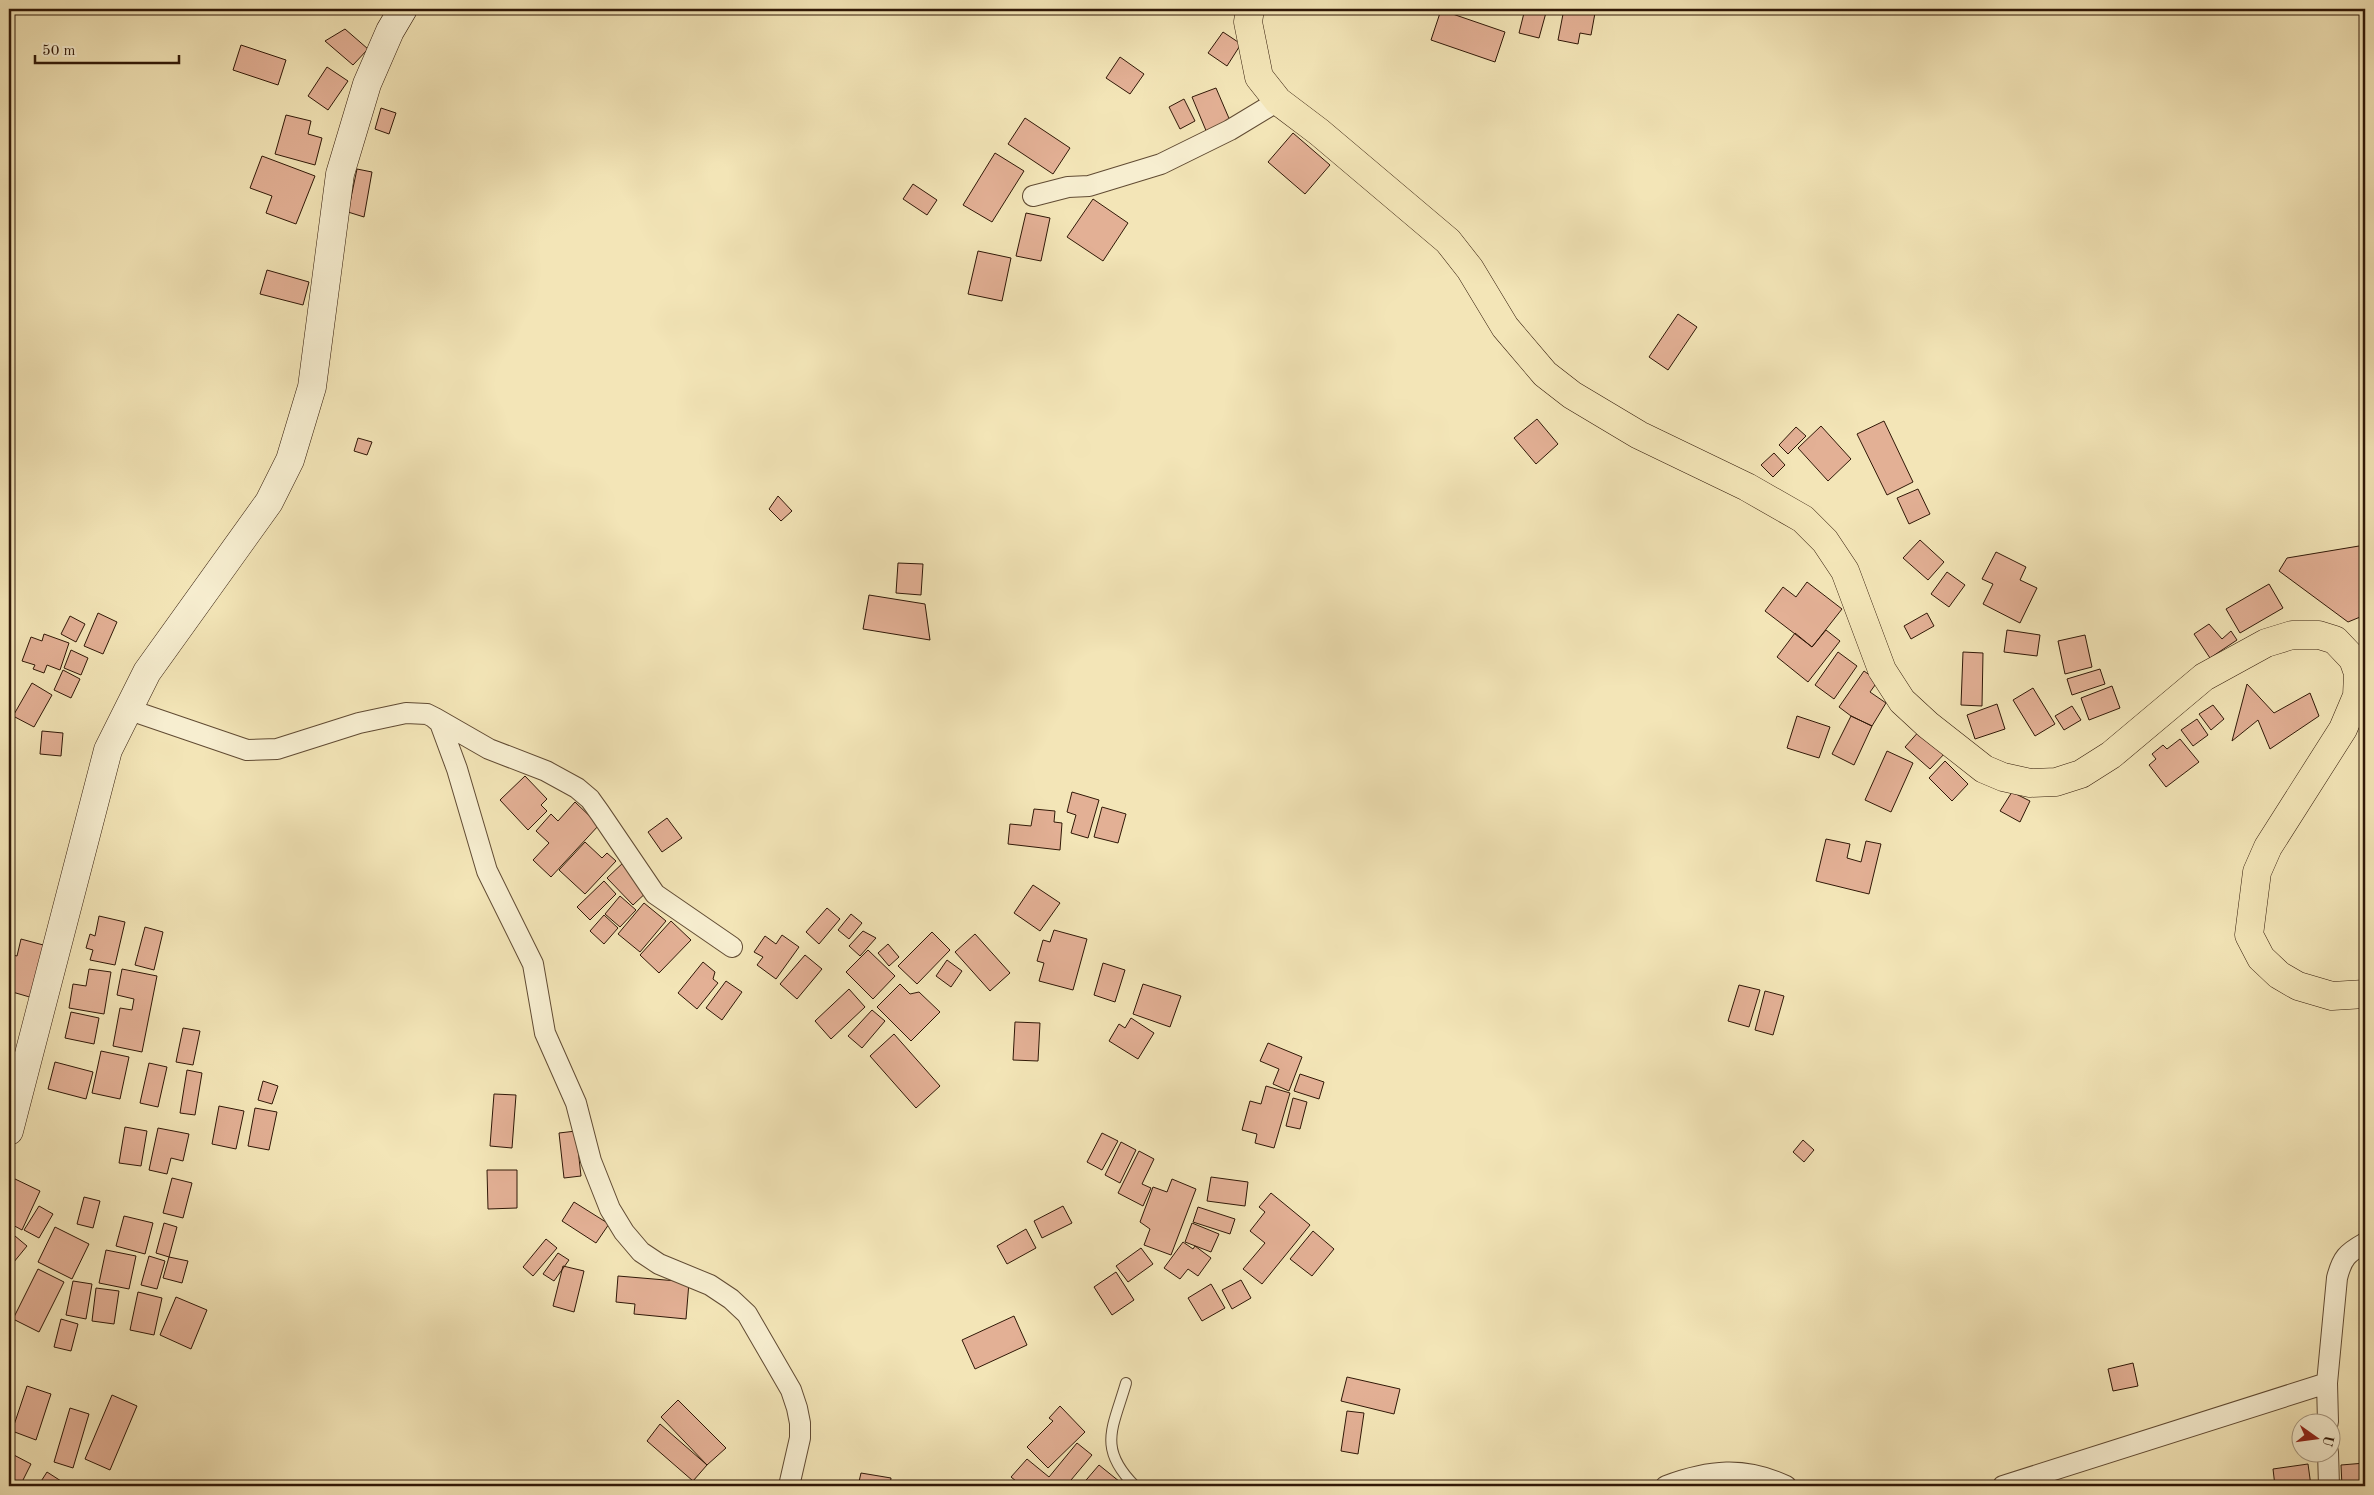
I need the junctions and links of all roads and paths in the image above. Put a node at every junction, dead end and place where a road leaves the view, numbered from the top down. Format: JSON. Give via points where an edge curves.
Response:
{"nodes":[{"id":1,"x":403,"y":9,"type":"edge"},
{"id":2,"x":1250,"y":9,"type":"edge"},
{"id":3,"x":1278,"y":101,"type":"junction"},
{"id":4,"x":1033,"y":196,"type":"dead end"},
{"id":5,"x":127,"y":709,"type":"junction"},
{"id":6,"x":433,"y":717,"type":"junction"},
{"id":7,"x":732,"y":947,"type":"dead end"},
{"id":8,"x":2365,"y":994,"type":"edge"},
{"id":9,"x":9,"y":1131,"type":"edge"},
{"id":10,"x":2365,"y":1243,"type":"edge"},
{"id":11,"x":1126,"y":1382,"type":"dead end"},
{"id":12,"x":2327,"y":1383,"type":"junction"},
{"id":13,"x":2328,"y":1412,"type":"edge"},
{"id":14,"x":2328,"y":1462,"type":"edge"},
{"id":15,"x":788,"y":1486,"type":"edge"},
{"id":16,"x":1135,"y":1486,"type":"edge"},
{"id":17,"x":1666,"y":1486,"type":"edge"},
{"id":18,"x":1786,"y":1486,"type":"edge"},
{"id":19,"x":2003,"y":1486,"type":"edge"},
{"id":20,"x":2329,"y":1486,"type":"edge"}],
"edges":[{"from":1,"to":5,"type":"main road","via":[[366,84],[340,174],[312,387],[290,460],[269,502],[147,672]]},
{"from":2,"to":3,"type":"highway","via":[[1249,31],[1259,77]]},
{"from":3,"to":4,"type":"street","via":[[1230,130],[1161,164],[1089,186],[1068,187]]},
{"from":3,"to":8,"type":"highway","via":[[1448,241],[1470,269],[1519,346],[1545,374],[1572,395],[1639,435],[1747,487],[1803,519],[1825,541],[1845,571],[1882,670],[1902,701],[1984,769],[2030,783],[2056,782],[2081,774],[2111,755],[2204,677],[2266,643],[2292,635],[2319,635],[2335,640],[2353,659],[2358,673],[2357,696],[2343,729],[2264,855],[2257,872],[2250,935],[2261,958],[2279,975],[2298,986],[2332,996]]},
{"from":5,"to":6,"type":"street","via":[[247,750],[264,751],[374,719],[406,713]]},
{"from":5,"to":9,"type":"main road","via":[[108,750]]},
{"from":6,"to":7,"type":"street","via":[[489,749],[577,788],[600,813],[655,894]]},
{"from":6,"to":15,"type":"street","via":[[440,723],[457,769],[487,871],[532,964],[545,1033],[576,1103],[591,1161],[610,1210],[641,1252],[659,1264],[710,1285],[747,1314],[798,1408],[800,1438]]},
{"from":10,"to":12,"type":"street","via":[[2341,1262]]},
{"from":11,"to":16,"type":"lane","via":[[1114,1424],[1111,1450],[1114,1460]]},
{"from":12,"to":13,"type":"street"},
{"from":12,"to":19,"type":"street"},
{"from":14,"to":20,"type":"street"},
{"from":17,"to":18,"type":"street","via":[[1701,1474],[1727,1472],[1750,1474]]}]}
